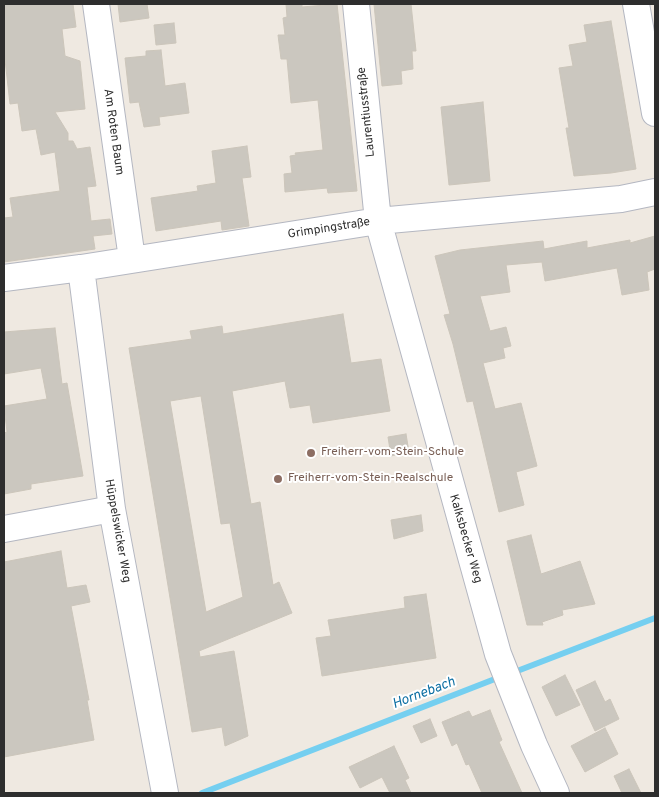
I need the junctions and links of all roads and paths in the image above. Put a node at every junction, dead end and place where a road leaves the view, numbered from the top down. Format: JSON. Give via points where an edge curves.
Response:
{"nodes":[{"id":1,"x":96,"y":4,"type":"edge"},
{"id":2,"x":356,"y":4,"type":"edge"},
{"id":3,"x":636,"y":4,"type":"edge"},
{"id":4,"x":655,"y":113,"type":"edge"},
{"id":5,"x":655,"y":192,"type":"edge"},
{"id":6,"x":378,"y":221,"type":"junction"},
{"id":7,"x":132,"y":260,"type":"junction"},
{"id":8,"x":80,"y":268,"type":"junction"},
{"id":9,"x":4,"y":278,"type":"edge"},
{"id":10,"x":112,"y":510,"type":"junction"},
{"id":11,"x":4,"y":529,"type":"edge"},
{"id":12,"x":164,"y":793,"type":"edge"},
{"id":13,"x":556,"y":793,"type":"edge"}],
"edges":[{"from":1,"to":7,"type":"street","name":"Am Roten Baum"},
{"from":2,"to":6,"type":"street","name":"Laurentiusstraße"},
{"from":3,"to":4,"type":"street"},
{"from":5,"to":6,"type":"street","name":"Grimpingstraße","via":[[621,199]]},
{"from":6,"to":7,"type":"street","name":"Grimpingstraße"},
{"from":6,"to":13,"type":"street","name":"Kalksbecker Weg","via":[[498,654]]},
{"from":7,"to":8,"type":"street","name":"Grimpingstraße"},
{"from":8,"to":9,"type":"street","name":"Grimpingstraße"},
{"from":8,"to":10,"type":"street","name":"Hüppelswicker Weg"},
{"from":10,"to":11,"type":"street"},
{"from":10,"to":12,"type":"street","name":"Hüppelswicker Weg"}]}
